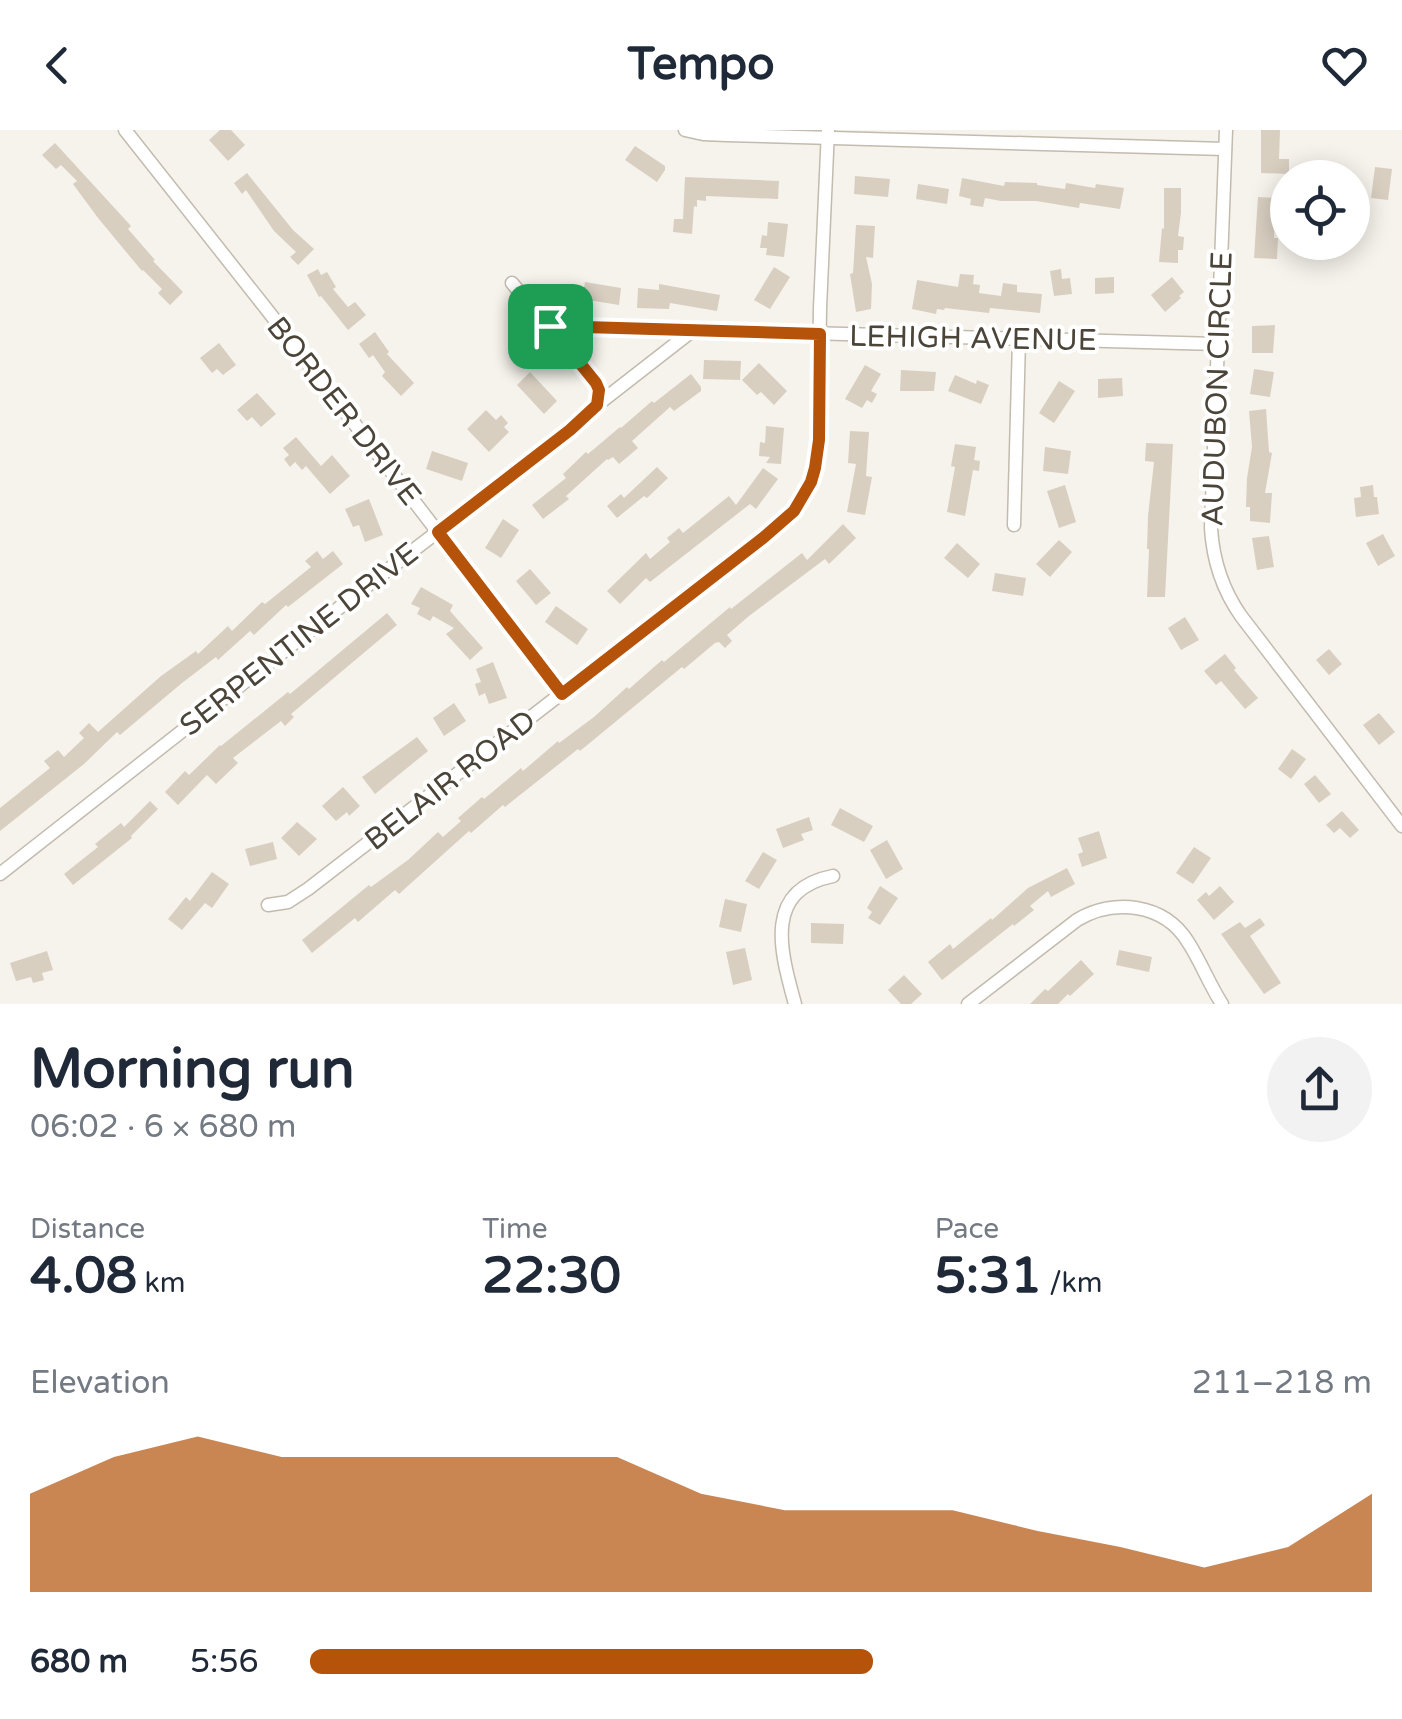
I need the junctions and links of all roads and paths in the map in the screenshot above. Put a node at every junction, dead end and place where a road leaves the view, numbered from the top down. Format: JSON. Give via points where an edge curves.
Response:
{"nodes":[{"id":1,"x":125,"y":130,"type":"edge"},
{"id":2,"x":685,"y":130,"type":"edge"},
{"id":3,"x":1226,"y":130,"type":"edge"},
{"id":4,"x":828,"y":134,"type":"edge"},
{"id":5,"x":1225,"y":148,"type":"junction"},
{"id":6,"x":512,"y":283,"type":"dead end"},
{"id":7,"x":550,"y":326,"type":"junction"},
{"id":8,"x":692,"y":331,"type":"junction"},
{"id":9,"x":820,"y":334,"type":"junction"},
{"id":10,"x":1018,"y":340,"type":"junction"},
{"id":11,"x":1217,"y":344,"type":"junction"},
{"id":12,"x":597,"y":405,"type":"junction"},
{"id":13,"x":1014,"y":525,"type":"dead end"},
{"id":14,"x":438,"y":532,"type":"junction"},
{"id":15,"x":562,"y":694,"type":"junction"},
{"id":16,"x":1402,"y":826,"type":"edge"},
{"id":17,"x":0,"y":874,"type":"edge"},
{"id":18,"x":833,"y":876,"type":"dead end"},
{"id":19,"x":268,"y":905,"type":"dead end"},
{"id":20,"x":795,"y":1004,"type":"edge"},
{"id":21,"x":968,"y":1004,"type":"edge"},
{"id":22,"x":1222,"y":1004,"type":"edge"}],
"edges":[{"from":1,"to":14,"type":"street","name":"BORDER DRIVE"},
{"from":2,"to":4,"type":"street"},
{"from":3,"to":5,"type":"street","name":"AUDUBON CIRCLE"},
{"from":4,"to":5,"type":"street"},
{"from":4,"to":9,"type":"street","name":"BELAIR ROAD"},
{"from":5,"to":11,"type":"street","name":"AUDUBON CIRCLE"},
{"from":6,"to":7,"type":"street"},
{"from":7,"to":8,"type":"street","name":"LEHIGH AVENUE"},
{"from":7,"to":12,"type":"street","via":[[596,383]]},
{"from":8,"to":9,"type":"street","name":"LEHIGH AVENUE"},
{"from":8,"to":12,"type":"street","name":"SERPENTINE DRIVE"},
{"from":9,"to":10,"type":"street","name":"LEHIGH AVENUE"},
{"from":9,"to":15,"type":"street","name":"BELAIR ROAD","via":[[818,454],[794,511]]},
{"from":10,"to":11,"type":"street","name":"LEHIGH AVENUE"},
{"from":10,"to":13,"type":"street"},
{"from":11,"to":16,"type":"street","name":"AUDUBON CIRCLE","via":[[1212,528],[1219,574],[1240,616]]},
{"from":12,"to":14,"type":"street","name":"SERPENTINE DRIVE"},
{"from":14,"to":15,"type":"street","name":"BORDER DRIVE"},
{"from":14,"to":17,"type":"street","name":"SERPENTINE DRIVE"},
{"from":15,"to":19,"type":"street","name":"BELAIR ROAD","via":[[308,889]]},
{"from":18,"to":20,"type":"street","via":[[799,889],[783,922],[781,948]]},
{"from":21,"to":22,"type":"street","via":[[1076,920],[1121,906],[1146,910],[1178,929]]}]}
